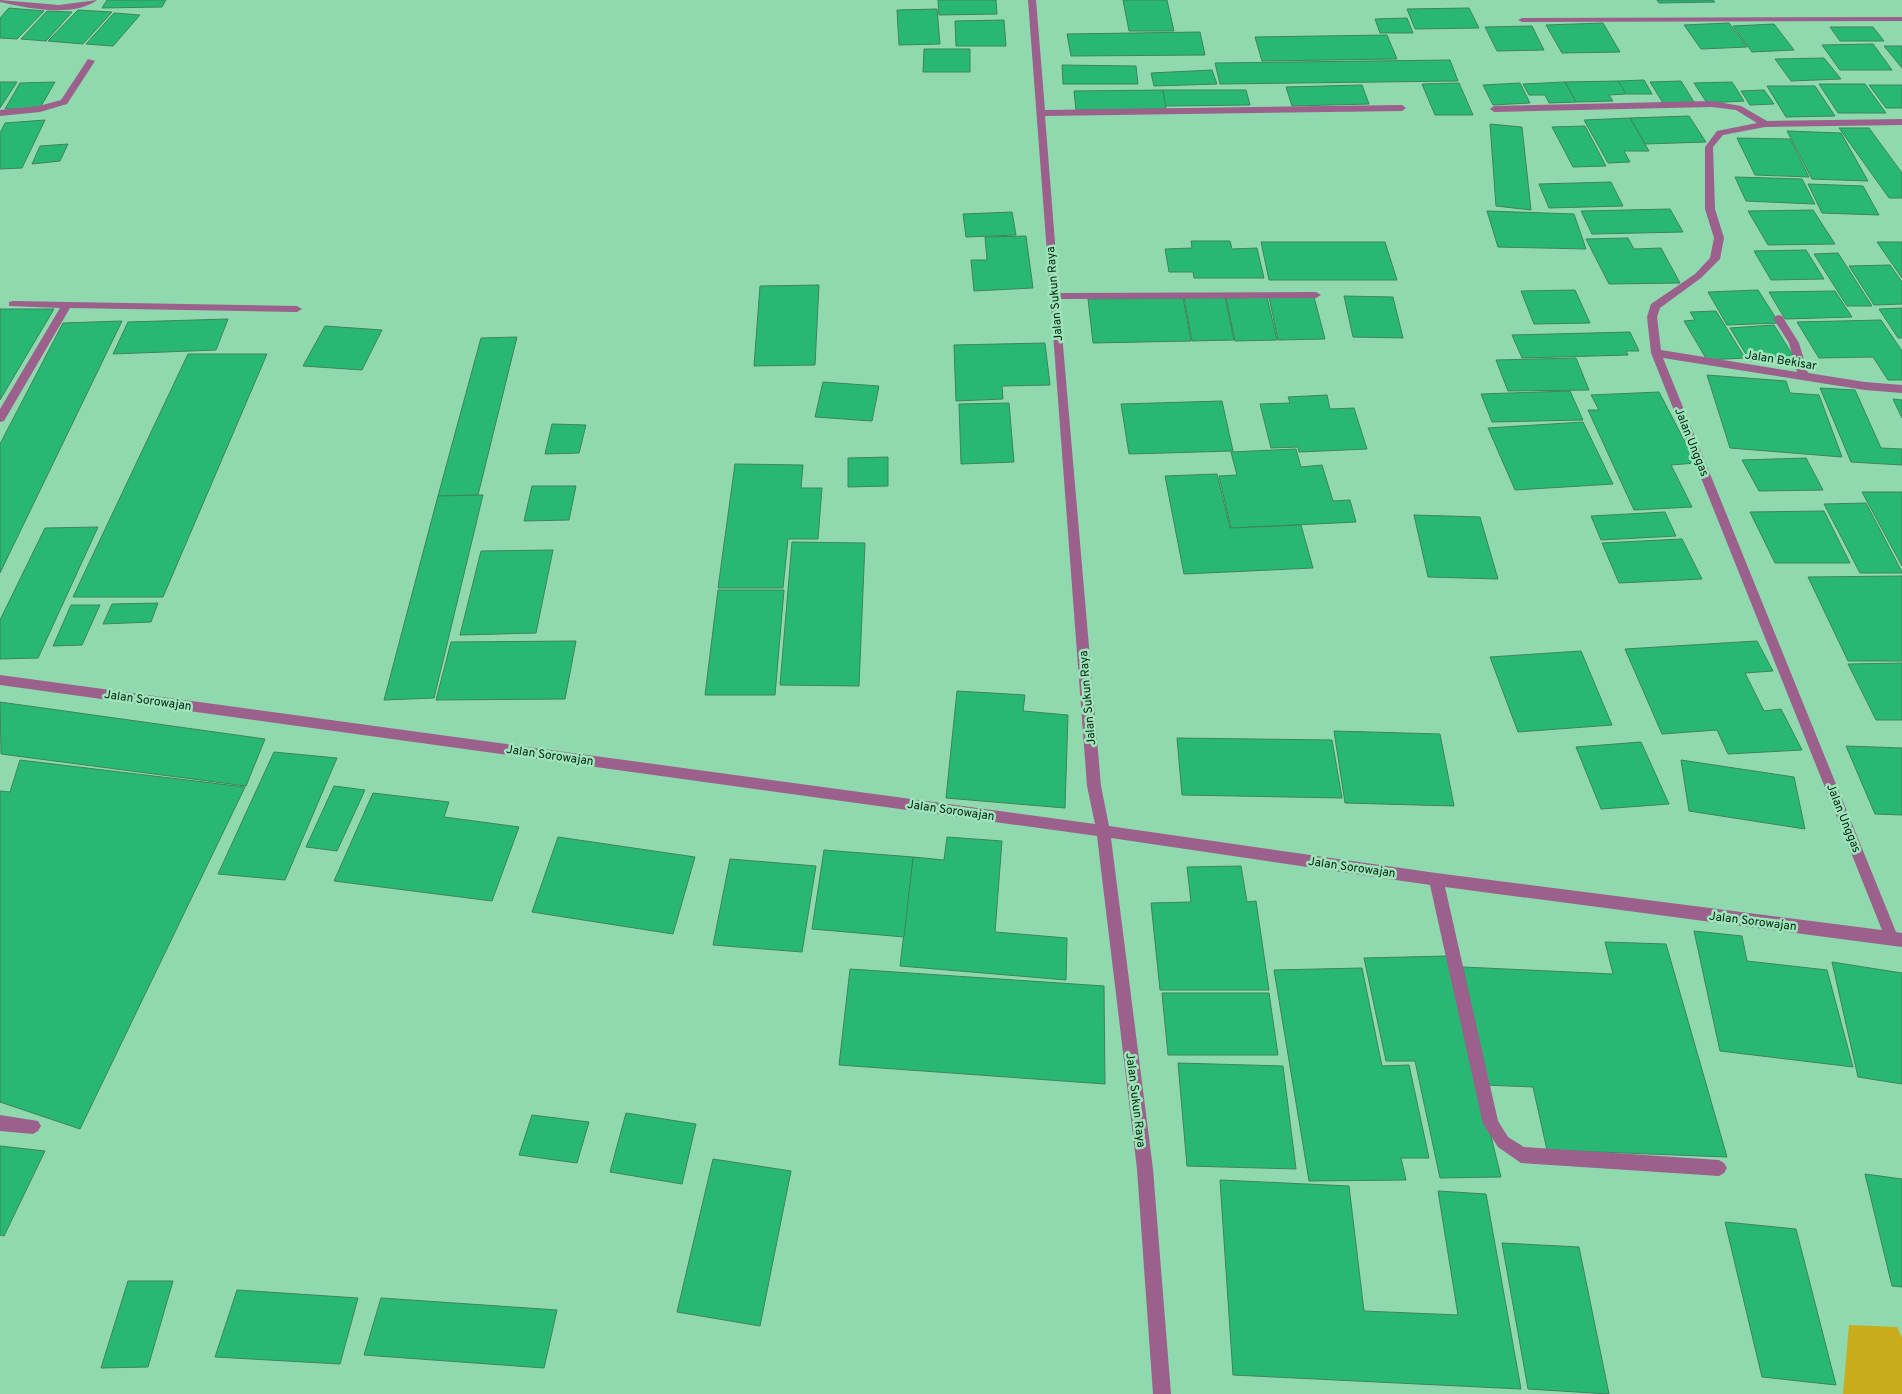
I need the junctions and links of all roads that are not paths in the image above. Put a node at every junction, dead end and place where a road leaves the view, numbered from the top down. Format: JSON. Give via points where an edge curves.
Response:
{"nodes":[{"id":1,"x":1,"y":0,"type":"edge"},
{"id":2,"x":93,"y":0,"type":"edge"},
{"id":3,"x":1032,"y":0,"type":"edge"},
{"id":4,"x":1902,"y":19,"type":"edge"},
{"id":5,"x":1522,"y":20,"type":"dead end"},
{"id":6,"x":91,"y":62,"type":"dead end"},
{"id":7,"x":1402,"y":108,"type":"dead end"},
{"id":8,"x":1494,"y":109,"type":"dead end"},
{"id":9,"x":0,"y":113,"type":"edge"},
{"id":10,"x":1040,"y":113,"type":"junction"},
{"id":11,"x":1902,"y":122,"type":"edge"},
{"id":12,"x":1765,"y":124,"type":"junction"},
{"id":13,"x":1316,"y":294,"type":"dead end"},
{"id":14,"x":1054,"y":296,"type":"junction"},
{"id":15,"x":13,"y":304,"type":"dead end"},
{"id":16,"x":68,"y":305,"type":"junction"},
{"id":17,"x":297,"y":309,"type":"dead end"},
{"id":18,"x":1778,"y":318,"type":"dead end"},
{"id":19,"x":1656,"y":353,"type":"junction"},
{"id":20,"x":1804,"y":376,"type":"junction"},
{"id":21,"x":1902,"y":389,"type":"edge"},
{"id":22,"x":0,"y":418,"type":"edge"},
{"id":23,"x":0,"y":680,"type":"edge"},
{"id":24,"x":1103,"y":831,"type":"junction"},
{"id":25,"x":1436,"y":879,"type":"junction"},
{"id":26,"x":1897,"y":940,"type":"edge"},
{"id":27,"x":0,"y":1123,"type":"edge"},
{"id":28,"x":32,"y":1126,"type":"dead end"},
{"id":29,"x":1719,"y":1168,"type":"dead end"},
{"id":30,"x":1162,"y":1394,"type":"edge"}],
"edges":[{"from":1,"to":2,"type":"street","via":[[44,8],[76,7]]},
{"from":3,"to":10,"type":"street","name":"Jalan Sukun Raya"},
{"from":4,"to":5,"type":"street"},
{"from":6,"to":9,"type":"street","via":[[64,102],[40,110]]},
{"from":7,"to":10,"type":"street"},
{"from":8,"to":12,"type":"street","via":[[1712,104],[1738,108]]},
{"from":10,"to":14,"type":"street","name":"Jalan Sukun Raya"},
{"from":11,"to":12,"type":"street","name":"Jalan Unggas"},
{"from":12,"to":19,"type":"street","name":"Jalan Unggas","via":[[1720,133],[1709,147],[1710,209],[1719,238],[1715,259],[1698,276],[1655,306],[1652,317]]},
{"from":13,"to":14,"type":"street"},
{"from":14,"to":24,"type":"street","name":"Jalan Sukun Raya","via":[[1094,786]]},
{"from":15,"to":16,"type":"street"},
{"from":16,"to":17,"type":"street"},
{"from":16,"to":22,"type":"street"},
{"from":18,"to":20,"type":"street","via":[[1794,343]]},
{"from":19,"to":20,"type":"street","name":"Jalan Bekisar"},
{"from":19,"to":26,"type":"street","name":"Jalan Unggas"},
{"from":20,"to":21,"type":"street","name":"Jalan Bekisar"},
{"from":23,"to":24,"type":"street","name":"Jalan Sorowajan"},
{"from":24,"to":25,"type":"street","name":"Jalan Sorowajan"},
{"from":24,"to":30,"type":"street","name":"Jalan Sukun Raya","via":[[1145,1169]]},
{"from":25,"to":26,"type":"street","name":"Jalan Sorowajan"},
{"from":25,"to":29,"type":"street","via":[[1491,1124],[1503,1142],[1521,1155]]},
{"from":27,"to":28,"type":"street"}]}
